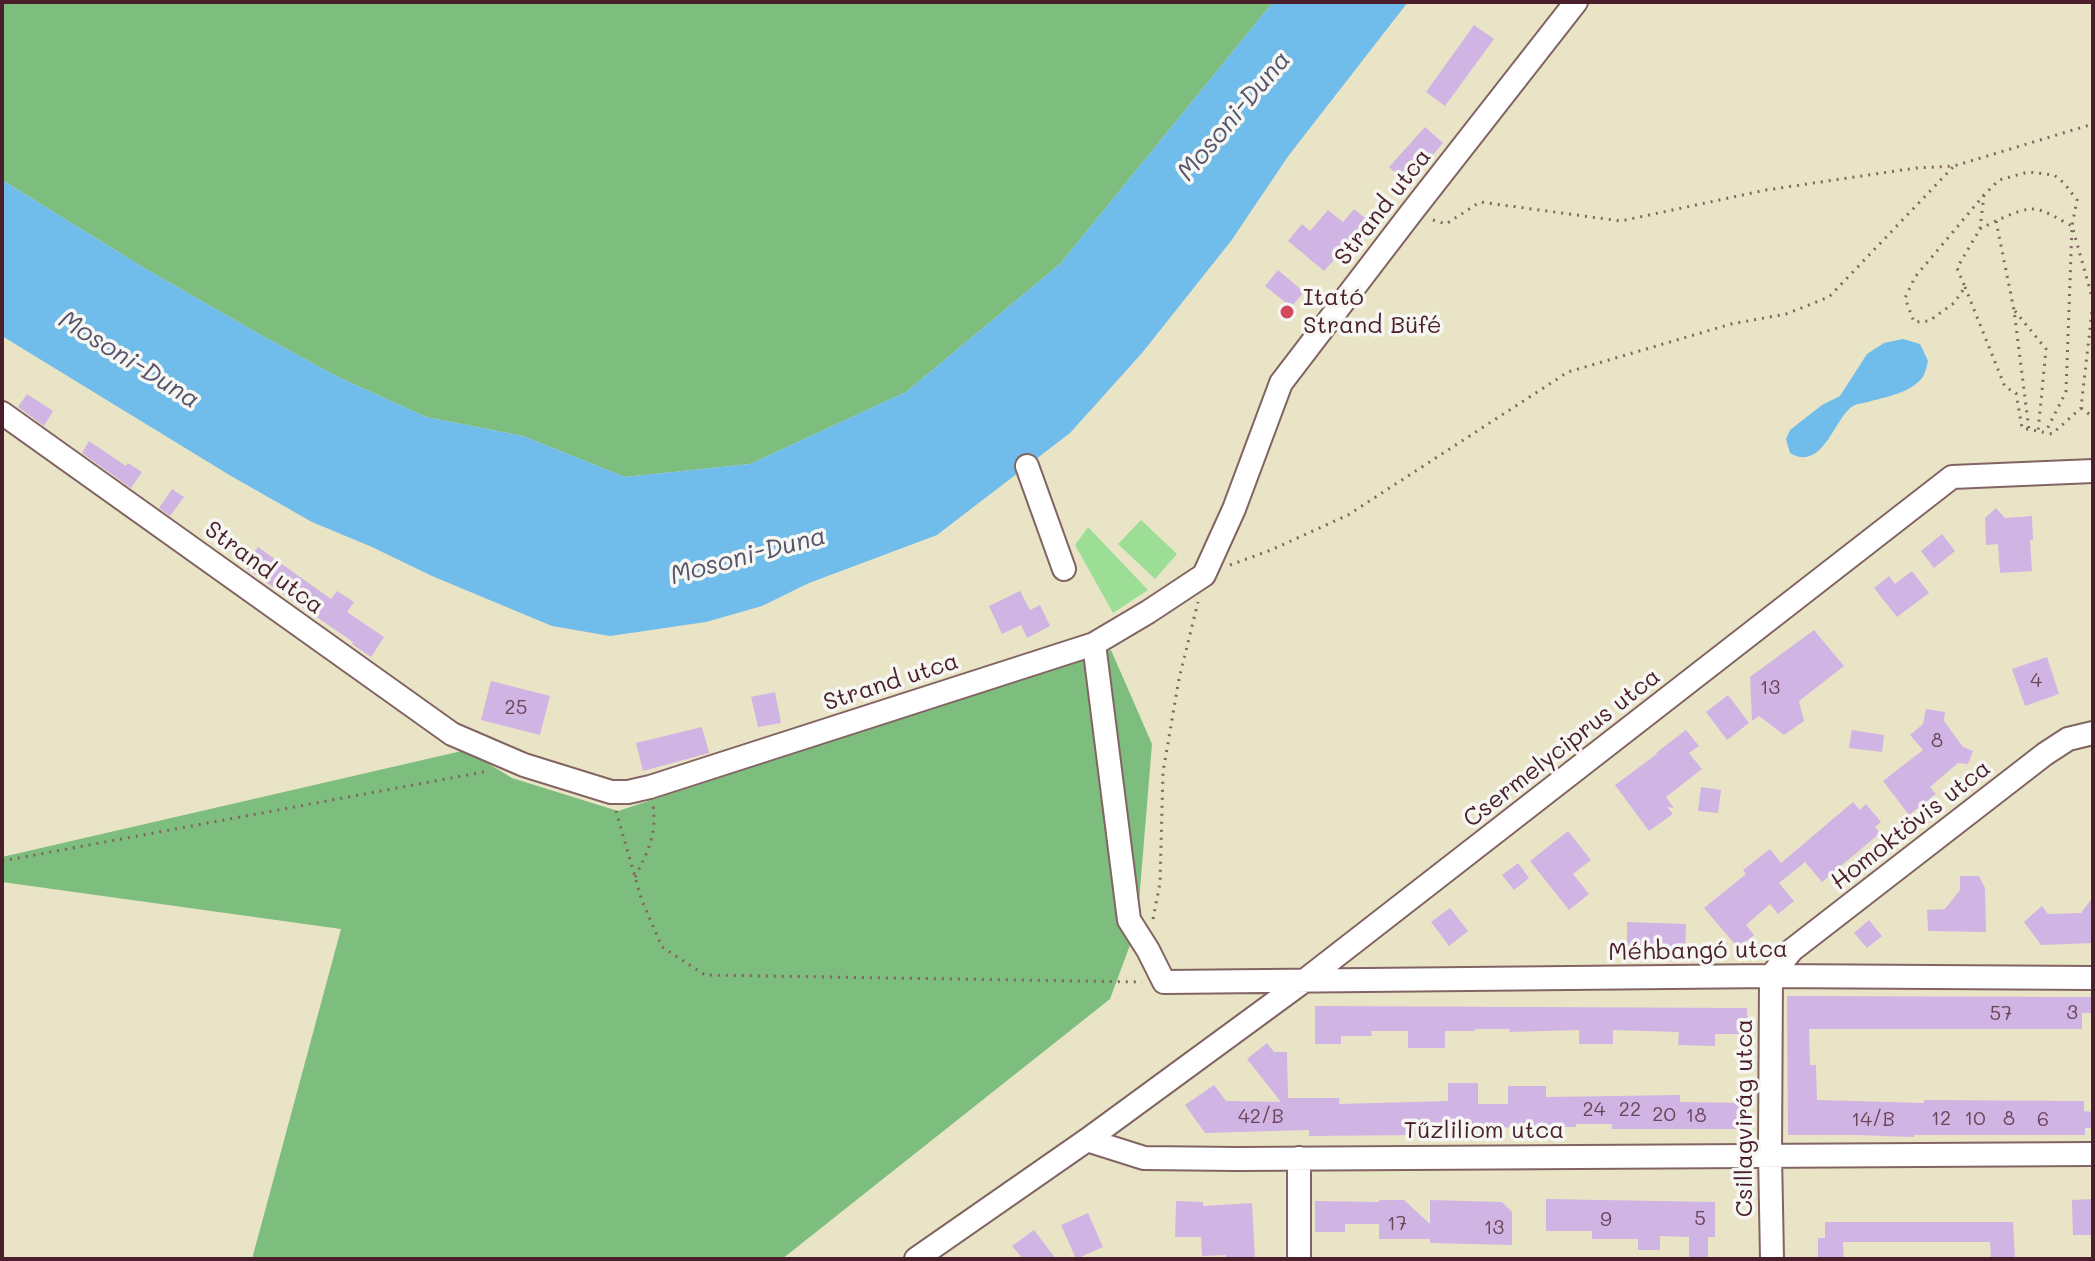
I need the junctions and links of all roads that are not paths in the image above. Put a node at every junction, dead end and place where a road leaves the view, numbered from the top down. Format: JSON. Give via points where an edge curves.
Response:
{"nodes":[{"id":1,"x":1576,"y":2,"type":"edge"},
{"id":2,"x":2,"y":413,"type":"edge"},
{"id":3,"x":1027,"y":466,"type":"dead end"},
{"id":4,"x":2093,"y":471,"type":"edge"},
{"id":5,"x":1064,"y":569,"type":"dead end"},
{"id":6,"x":1094,"y":644,"type":"junction"},
{"id":7,"x":2093,"y":733,"type":"edge"},
{"id":8,"x":1771,"y":976,"type":"junction"},
{"id":9,"x":2093,"y":978,"type":"edge"},
{"id":10,"x":1304,"y":981,"type":"junction"},
{"id":11,"x":1087,"y":1140,"type":"junction"},
{"id":12,"x":2093,"y":1154,"type":"edge"},
{"id":13,"x":1770,"y":1155,"type":"junction"},
{"id":14,"x":1299,"y":1158,"type":"junction"},
{"id":15,"x":916,"y":1259,"type":"edge"},
{"id":16,"x":1299,"y":1259,"type":"edge"},
{"id":17,"x":1772,"y":1259,"type":"edge"}],
"edges":[{"from":1,"to":6,"type":"street","name":"Strand utca","via":[[1281,383],[1204,575]]},
{"from":2,"to":6,"type":"street","name":"Strand utca","via":[[452,734],[524,765],[611,792],[650,787]]},
{"from":3,"to":5,"type":"street"},
{"from":4,"to":10,"type":"street","name":"Csermelyciprus utca","via":[[1952,477]]},
{"from":6,"to":10,"type":"street","name":"Méhbangó utca","via":[[1129,920],[1164,982]]},
{"from":7,"to":8,"type":"street","name":"Homoktövis utca","via":[[2068,739],[2045,754],[1792,950]]},
{"from":8,"to":9,"type":"street","name":"Méhbangó utca"},
{"from":8,"to":10,"type":"street","name":"Méhbangó utca"},
{"from":8,"to":13,"type":"street","name":"Csillagvirág utca"},
{"from":10,"to":11,"type":"street","name":"Csermelyciprus utca"},
{"from":11,"to":14,"type":"street","name":"Tűzliliom utca","via":[[1144,1158]]},
{"from":11,"to":15,"type":"street"},
{"from":12,"to":13,"type":"street","name":"Tűzliliom utca"},
{"from":13,"to":14,"type":"street","name":"Tűzliliom utca"},
{"from":13,"to":17,"type":"street","name":"Csillagvirág utca"},
{"from":14,"to":16,"type":"street"}]}
